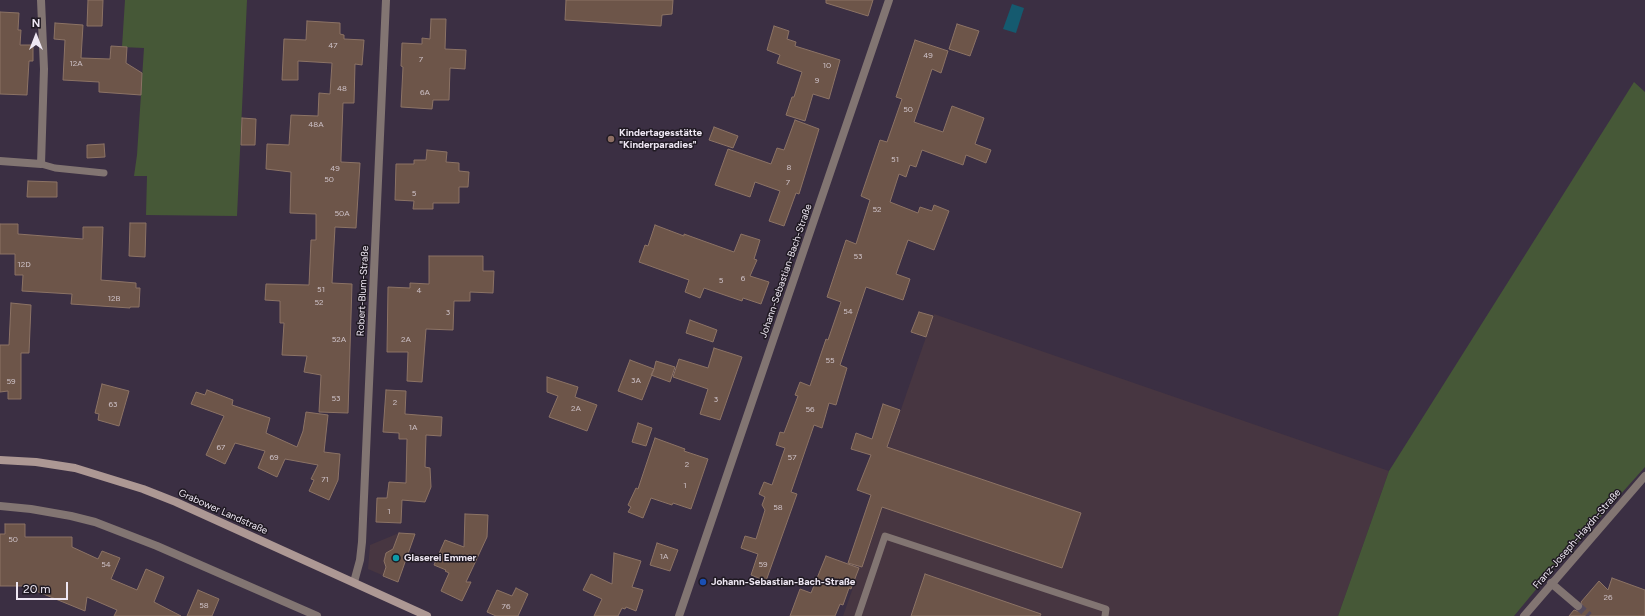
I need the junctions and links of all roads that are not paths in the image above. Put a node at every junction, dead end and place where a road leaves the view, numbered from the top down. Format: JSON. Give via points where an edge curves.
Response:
{"nodes":[{"id":1,"x":41,"y":0,"type":"edge"},
{"id":2,"x":386,"y":0,"type":"edge"},
{"id":3,"x":889,"y":0,"type":"edge"},
{"id":4,"x":0,"y":162,"type":"edge"},
{"id":5,"x":41,"y":164,"type":"junction"},
{"id":6,"x":104,"y":173,"type":"dead end"},
{"id":7,"x":0,"y":460,"type":"edge"},
{"id":8,"x":1645,"y":476,"type":"edge"},
{"id":9,"x":0,"y":506,"type":"edge"},
{"id":10,"x":354,"y":582,"type":"junction"},
{"id":11,"x":1551,"y":583,"type":"junction"},
{"id":12,"x":1578,"y":606,"type":"tunnel mouth"},
{"id":13,"x":317,"y":616,"type":"edge"},
{"id":14,"x":427,"y":616,"type":"edge"},
{"id":15,"x":680,"y":616,"type":"edge"},
{"id":16,"x":858,"y":616,"type":"edge"},
{"id":17,"x":1104,"y":616,"type":"edge"},
{"id":18,"x":1524,"y":616,"type":"edge"}],
"edges":[{"from":1,"to":5,"type":"street","via":[[44,69]]},
{"from":2,"to":10,"type":"street","name":"Robert-Blum-Straße","via":[[362,542]]},
{"from":3,"to":15,"type":"street","name":"Johann-Sebastian-Bach-Straße"},
{"from":4,"to":5,"type":"street"},
{"from":5,"to":6,"type":"lane"},
{"from":7,"to":10,"type":"main road","name":"Grabower Landstraße","via":[[75,468],[143,489]]},
{"from":8,"to":11,"type":"street","name":"Franz-Joseph-Haydn-Straße"},
{"from":9,"to":13,"type":"street","via":[[95,522],[157,546]]},
{"from":10,"to":14,"type":"main road","name":"Grabower Landstraße"},
{"from":11,"to":12,"type":"street"},
{"from":11,"to":18,"type":"street","name":"Franz-Joseph-Haydn-Straße"},
{"from":16,"to":17,"type":"lane","via":[[885,536],[1106,609]]}]}
